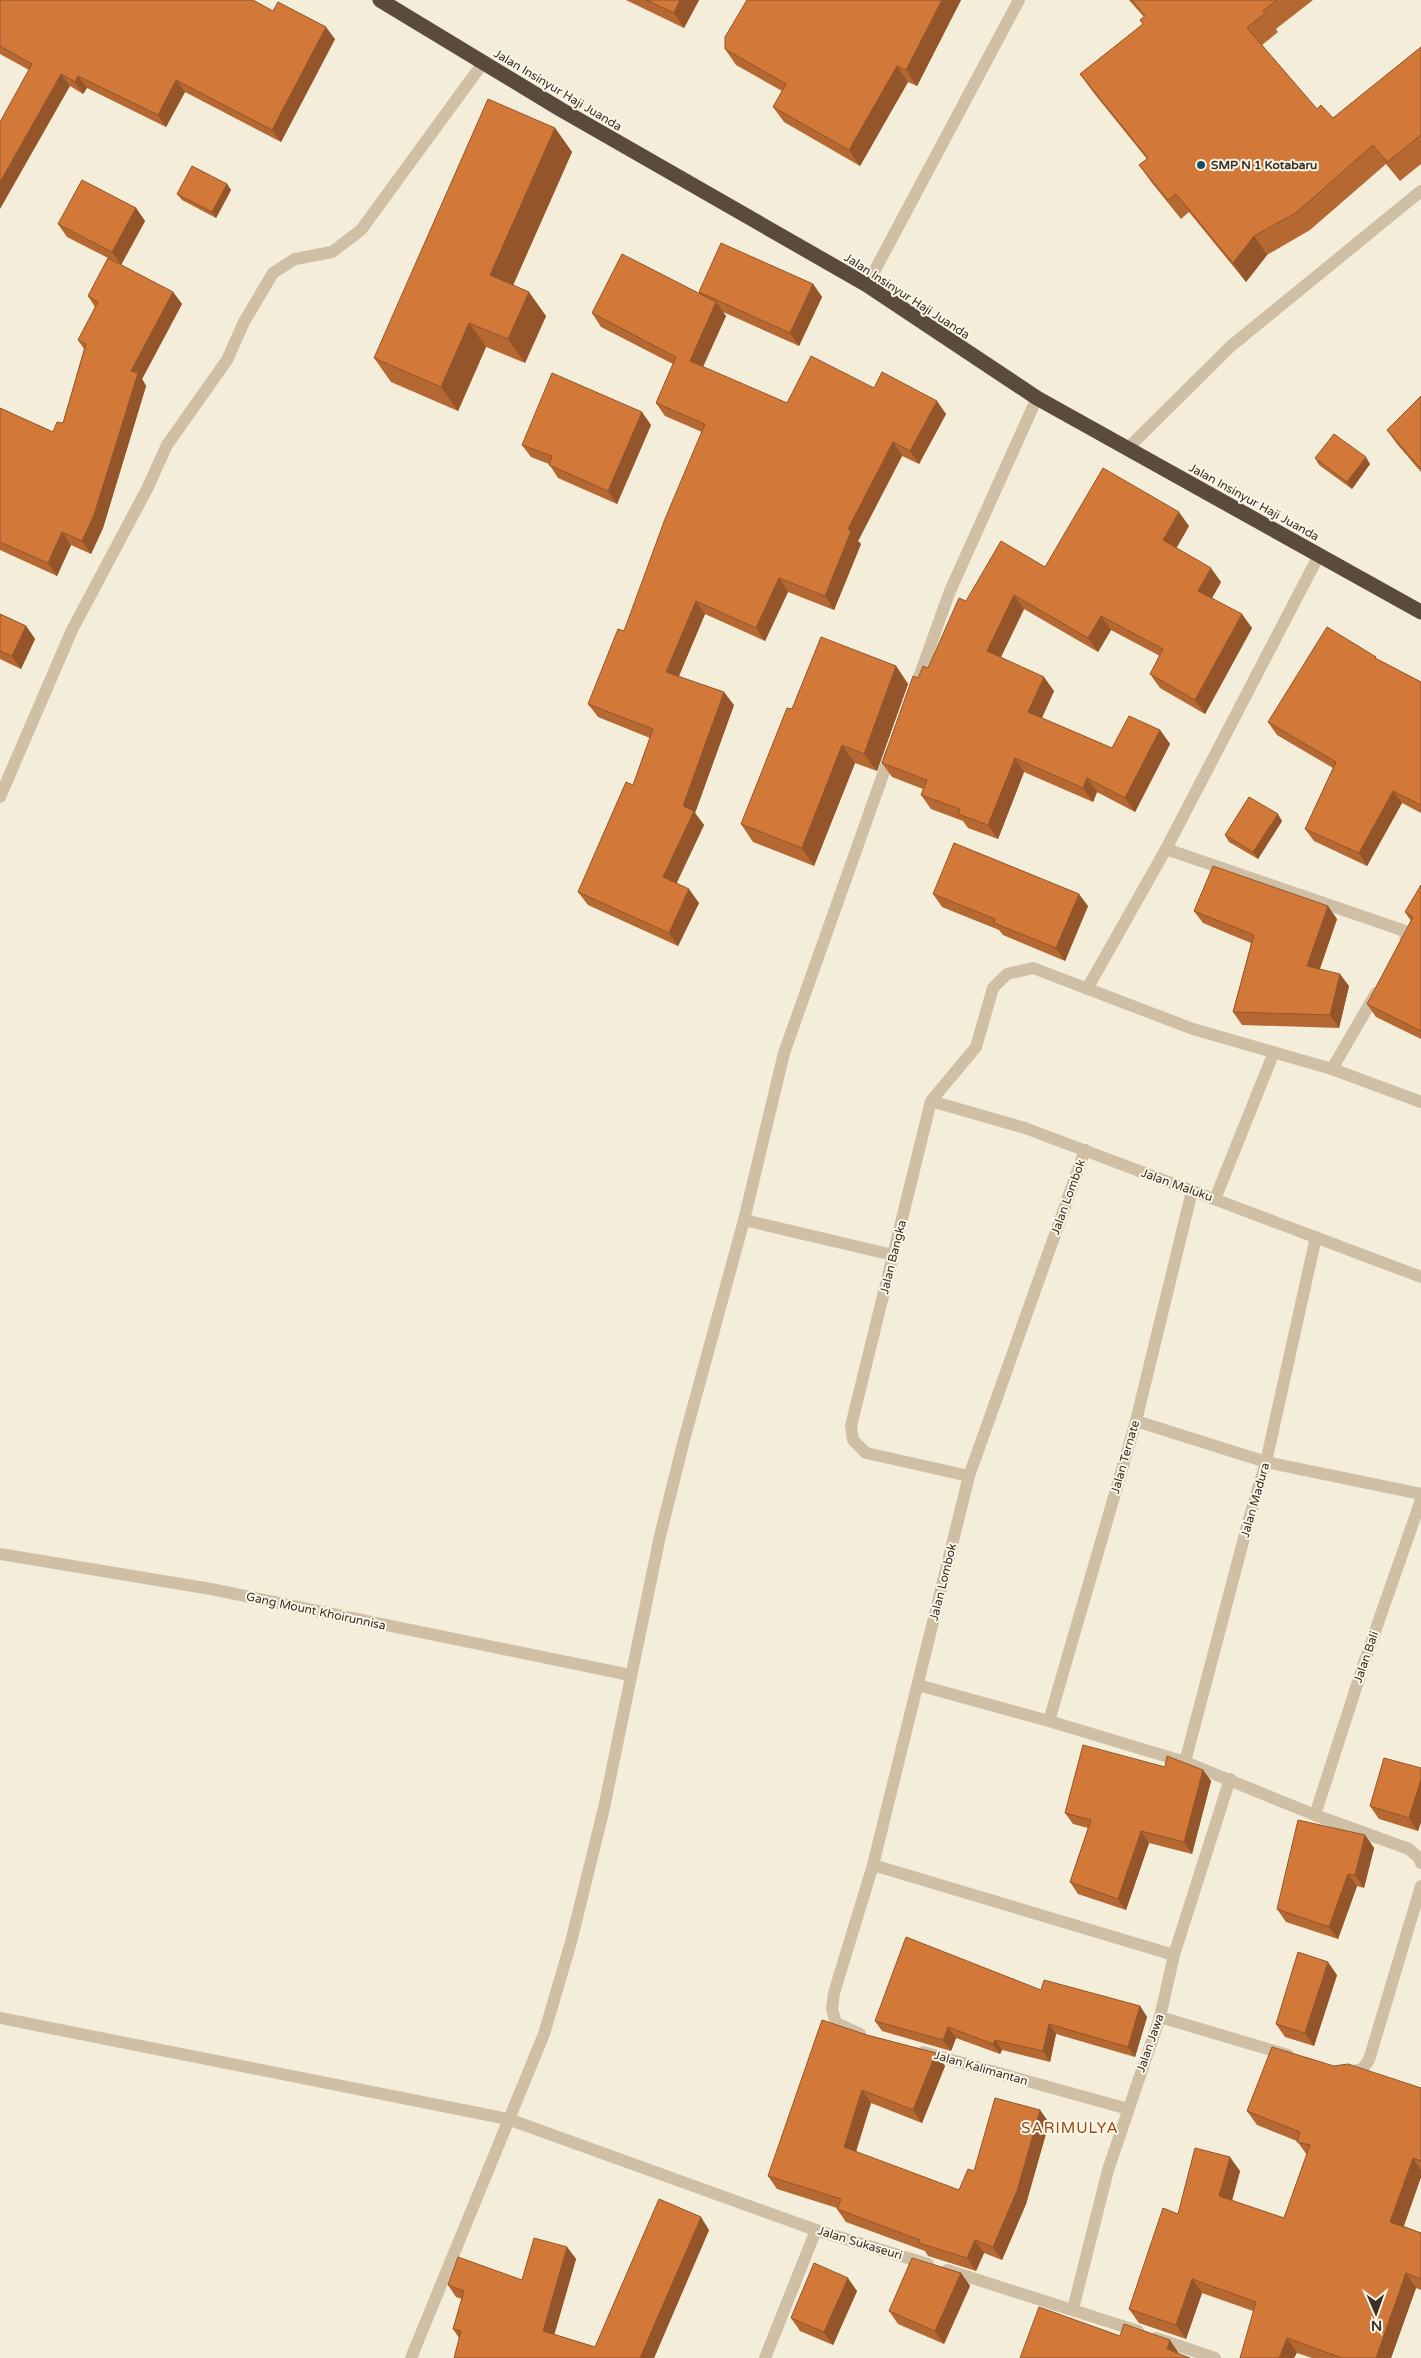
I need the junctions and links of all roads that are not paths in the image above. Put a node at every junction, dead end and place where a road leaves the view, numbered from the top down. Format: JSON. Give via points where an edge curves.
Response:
{"nodes":[{"id":1,"x":380,"y":0,"type":"edge"},
{"id":2,"x":1019,"y":0,"type":"edge"},
{"id":3,"x":483,"y":63,"type":"junction"},
{"id":4,"x":1421,"y":191,"type":"edge"},
{"id":5,"x":867,"y":285,"type":"junction"},
{"id":6,"x":1037,"y":398,"type":"junction"},
{"id":7,"x":1127,"y":449,"type":"junction"},
{"id":8,"x":1319,"y":556,"type":"junction"},
{"id":9,"x":1421,"y":612,"type":"edge"},
{"id":10,"x":911,"y":699,"type":"edge"},
{"id":11,"x":894,"y":744,"type":"edge"},
{"id":12,"x":0,"y":797,"type":"edge"},
{"id":13,"x":1166,"y":849,"type":"junction"},
{"id":14,"x":1398,"y":956,"type":"edge"},
{"id":15,"x":1385,"y":979,"type":"edge"},
{"id":16,"x":1087,"y":989,"type":"junction"},
{"id":17,"x":1274,"y":1052,"type":"junction"},
{"id":18,"x":1332,"y":1069,"type":"junction"},
{"id":19,"x":931,"y":1101,"type":"junction"},
{"id":20,"x":1421,"y":1102,"type":"edge"},
{"id":21,"x":1085,"y":1150,"type":"junction"},
{"id":22,"x":1192,"y":1191,"type":"junction"},
{"id":23,"x":1215,"y":1199,"type":"junction"},
{"id":24,"x":744,"y":1220,"type":"junction"},
{"id":25,"x":1316,"y":1237,"type":"junction"},
{"id":26,"x":893,"y":1255,"type":"junction"},
{"id":27,"x":1421,"y":1277,"type":"edge"},
{"id":28,"x":1136,"y":1421,"type":"junction"},
{"id":29,"x":1266,"y":1462,"type":"junction"},
{"id":30,"x":968,"y":1476,"type":"junction"},
{"id":31,"x":1421,"y":1494,"type":"edge"},
{"id":32,"x":1421,"y":1500,"type":"edge"},
{"id":33,"x":0,"y":1554,"type":"edge"},
{"id":34,"x":630,"y":1675,"type":"junction"},
{"id":35,"x":918,"y":1685,"type":"junction"},
{"id":36,"x":1049,"y":1721,"type":"junction"},
{"id":37,"x":1185,"y":1762,"type":"junction"},
{"id":38,"x":1230,"y":1779,"type":"junction"},
{"id":39,"x":1315,"y":1815,"type":"junction"},
{"id":40,"x":1421,"y":1863,"type":"edge"},
{"id":41,"x":873,"y":1864,"type":"junction"},
{"id":42,"x":1421,"y":1886,"type":"edge"},
{"id":43,"x":1174,"y":1955,"type":"junction"},
{"id":44,"x":1160,"y":2017,"type":"junction"},
{"id":45,"x":0,"y":2018,"type":"edge"},
{"id":46,"x":873,"y":2038,"type":"edge"},
{"id":47,"x":910,"y":2048,"type":"edge"},
{"id":48,"x":1300,"y":2058,"type":"edge"},
{"id":49,"x":1337,"y":2070,"type":"edge"},
{"id":50,"x":1128,"y":2109,"type":"junction"},
{"id":51,"x":508,"y":2119,"type":"junction"},
{"id":52,"x":816,"y":2230,"type":"junction"},
{"id":53,"x":1074,"y":2309,"type":"junction"},
{"id":54,"x":411,"y":2358,"type":"edge"},
{"id":55,"x":765,"y":2358,"type":"edge"},
{"id":56,"x":1215,"y":2358,"type":"edge"}],
"edges":[{"from":1,"to":3,"type":"highway","name":"Jalan Insinyur Haji Juanda"},
{"from":2,"to":5,"type":"street"},
{"from":3,"to":5,"type":"highway","name":"Jalan Insinyur Haji Juanda"},
{"from":3,"to":12,"type":"street","via":[[361,230],[332,252],[295,259],[272,273],[227,360],[167,445],[72,630]]},
{"from":4,"to":7,"type":"street","via":[[1231,346]]},
{"from":5,"to":6,"type":"highway","name":"Jalan Insinyur Haji Juanda"},
{"from":6,"to":7,"type":"highway","name":"Jalan Insinyur Haji Juanda"},
{"from":6,"to":10,"type":"street","via":[[950,591]]},
{"from":7,"to":8,"type":"highway","name":"Jalan Insinyur Haji Juanda"},
{"from":8,"to":9,"type":"highway","name":"Jalan Insinyur Haji Juanda"},
{"from":8,"to":13,"type":"street"},
{"from":11,"to":24,"type":"street","via":[[784,1053]]},
{"from":13,"to":14,"type":"street","via":[[1405,931],[1406,943]]},
{"from":13,"to":16,"type":"street"},
{"from":15,"to":18,"type":"street"},
{"from":16,"to":17,"type":"street","via":[[1193,1029]]},
{"from":16,"to":19,"type":"street","name":"Jalan Bangka","via":[[1033,968],[1007,974],[993,988],[976,1047]]},
{"from":17,"to":18,"type":"street"},
{"from":17,"to":23,"type":"street"},
{"from":18,"to":20,"type":"street"},
{"from":19,"to":21,"type":"street","name":"Jalan Maluku","via":[[1025,1128]]},
{"from":19,"to":26,"type":"street","name":"Jalan Bangka"},
{"from":21,"to":22,"type":"street","name":"Jalan Maluku"},
{"from":21,"to":30,"type":"street","name":"Jalan Lombok"},
{"from":22,"to":23,"type":"street","name":"Jalan Maluku"},
{"from":22,"to":28,"type":"street","name":"Jalan Ternate"},
{"from":23,"to":25,"type":"street","name":"Jalan Maluku"},
{"from":24,"to":26,"type":"street"},
{"from":24,"to":34,"type":"street","via":[[684,1440]]},
{"from":25,"to":27,"type":"street","name":"Jalan Maluku"},
{"from":25,"to":29,"type":"street","name":"Jalan Madura"},
{"from":26,"to":30,"type":"street","name":"Jalan Bangka","via":[[851,1426],[852,1440],[866,1452]]},
{"from":28,"to":29,"type":"street"},
{"from":28,"to":36,"type":"street","name":"Jalan Ternate"},
{"from":29,"to":31,"type":"street"},
{"from":29,"to":37,"type":"street","name":"Jalan Madura"},
{"from":30,"to":35,"type":"street","name":"Jalan Lombok"},
{"from":32,"to":39,"type":"street","name":"Jalan Bali"},
{"from":33,"to":34,"type":"street","name":"Gang Mount Khoirunnisa","via":[[212,1589]]},
{"from":34,"to":51,"type":"street","via":[[604,1808],[570,1942],[544,2034]]},
{"from":35,"to":36,"type":"street"},
{"from":35,"to":41,"type":"street","name":"Jalan Lombok"},
{"from":36,"to":37,"type":"street"},
{"from":37,"to":38,"type":"street"},
{"from":38,"to":39,"type":"street"},
{"from":38,"to":43,"type":"street","name":"Jalan Jawa"},
{"from":39,"to":40,"type":"street","via":[[1409,1849]]},
{"from":41,"to":43,"type":"street"},
{"from":41,"to":46,"type":"street","name":"Jalan Lombok","via":[[832,2009],[836,2022]]},
{"from":42,"to":49,"type":"street","via":[[1369,2060],[1355,2071]]},
{"from":43,"to":44,"type":"street","name":"Jalan Jawa"},
{"from":44,"to":48,"type":"street"},
{"from":44,"to":50,"type":"street","name":"Jalan Jawa"},
{"from":45,"to":51,"type":"street","name":"Jalan Sukaseuri"},
{"from":47,"to":50,"type":"street","name":"Jalan Kalimantan"},
{"from":50,"to":53,"type":"street","name":"Jalan Jawa","via":[[1108,2170]]},
{"from":51,"to":52,"type":"street","name":"Jalan Sukaseuri"},
{"from":51,"to":54,"type":"street"},
{"from":52,"to":53,"type":"street","name":"Jalan Sukaseuri"},
{"from":52,"to":55,"type":"street"},
{"from":53,"to":56,"type":"street","name":"Jalan Sukaseuri"}]}
